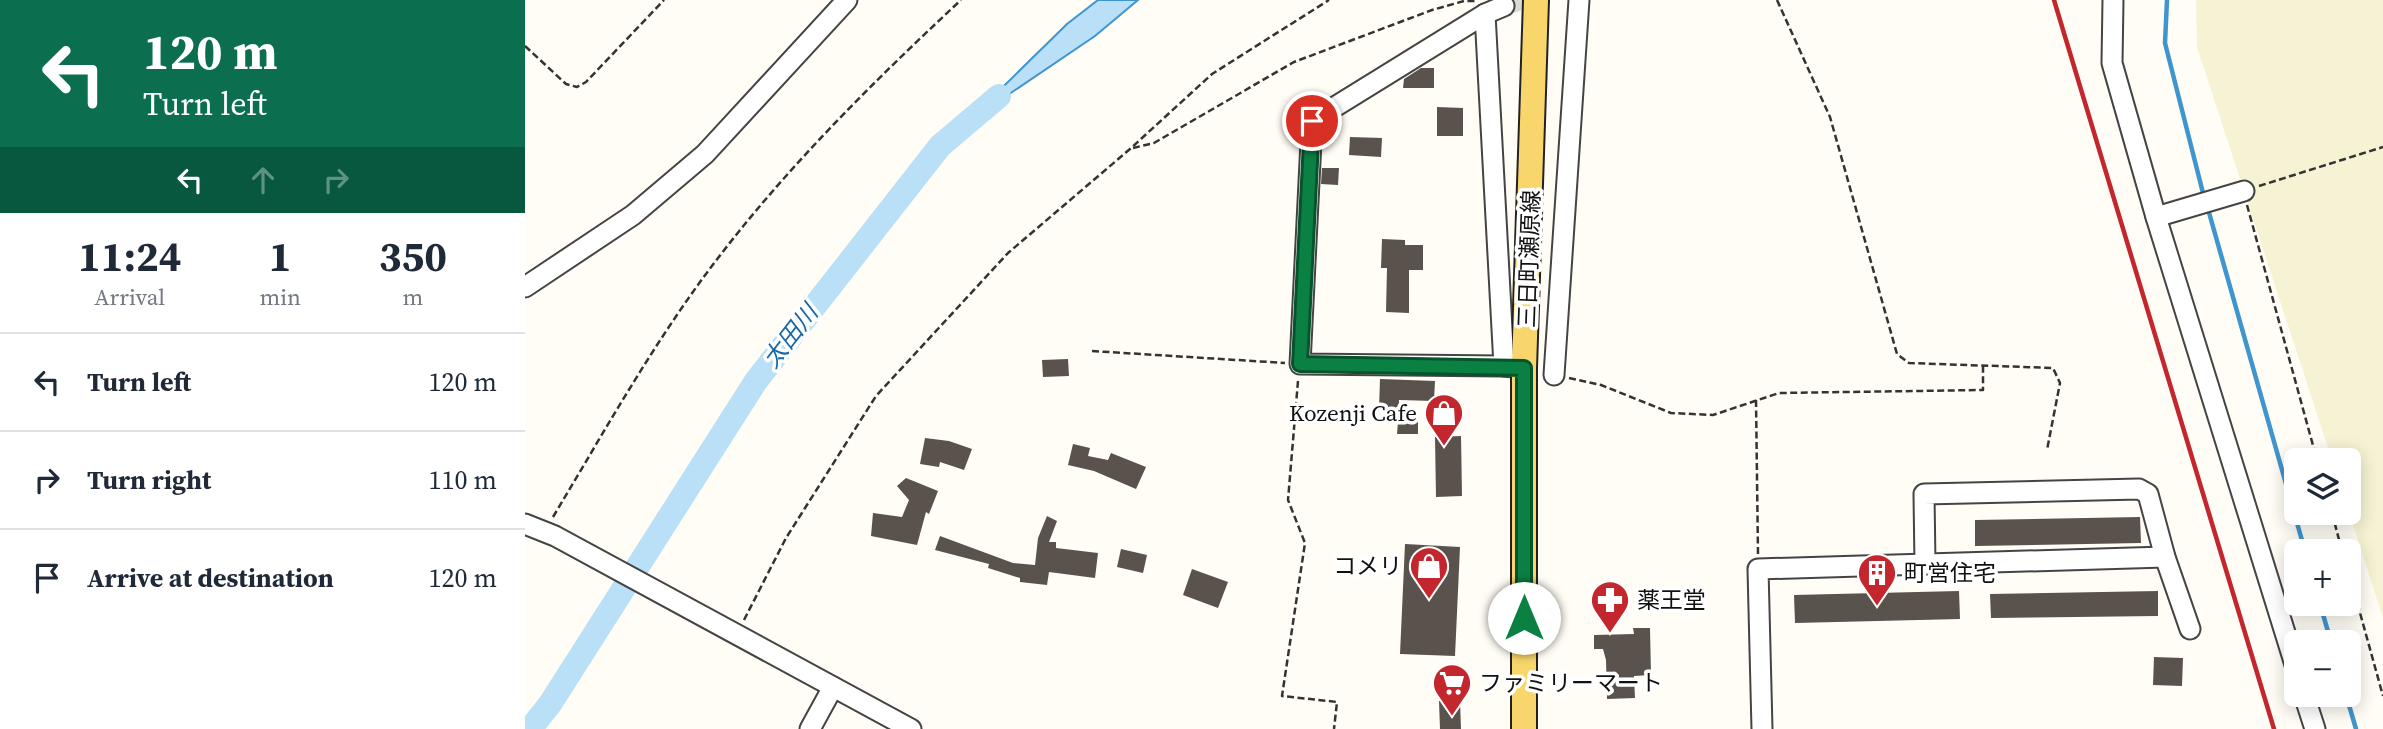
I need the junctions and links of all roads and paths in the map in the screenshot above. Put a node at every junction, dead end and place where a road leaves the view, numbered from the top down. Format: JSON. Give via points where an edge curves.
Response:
{"nodes":[{"id":1,"x":664,"y":0,"type":"edge"},
{"id":2,"x":847,"y":0,"type":"edge"},
{"id":3,"x":961,"y":0,"type":"edge"},
{"id":4,"x":1329,"y":0,"type":"edge"},
{"id":5,"x":1537,"y":0,"type":"edge"},
{"id":6,"x":1579,"y":0,"type":"edge"},
{"id":7,"x":1777,"y":0,"type":"edge"},
{"id":8,"x":2113,"y":0,"type":"edge"},
{"id":9,"x":1504,"y":6,"type":"dead end"},
{"id":10,"x":1485,"y":14,"type":"junction"},
{"id":11,"x":525,"y":46,"type":"edge"},
{"id":12,"x":2383,"y":148,"type":"edge"},
{"id":13,"x":1130,"y":149,"type":"junction"},
{"id":14,"x":2243,"y":191,"type":"junction"},
{"id":15,"x":2160,"y":216,"type":"junction"},
{"id":16,"x":525,"y":287,"type":"edge"},
{"id":17,"x":1092,"y":351,"type":"dead end"},
{"id":18,"x":1300,"y":364,"type":"junction"},
{"id":19,"x":1983,"y":366,"type":"junction"},
{"id":20,"x":1514,"y":367,"type":"junction"},
{"id":21,"x":1554,"y":375,"type":"joint"},
{"id":22,"x":1756,"y":400,"type":"junction"},
{"id":23,"x":2314,"y":448,"type":"edge"},
{"id":24,"x":2047,"y":450,"type":"dead end"},
{"id":25,"x":525,"y":524,"type":"edge"},
{"id":26,"x":549,"y":534,"type":"junction"},
{"id":27,"x":2165,"y":557,"type":"junction"},
{"id":28,"x":1925,"y":564,"type":"junction"},
{"id":29,"x":1758,"y":569,"type":"junction"},
{"id":30,"x":2361,"y":616,"type":"edge"},
{"id":31,"x":2190,"y":629,"type":"dead end"},
{"id":32,"x":2285,"y":630,"type":"edge"},
{"id":33,"x":734,"y":634,"type":"junction"},
{"id":34,"x":833,"y":687,"type":"junction"},
{"id":35,"x":2383,"y":696,"type":"edge"},
{"id":36,"x":2308,"y":707,"type":"edge"},
{"id":37,"x":810,"y":729,"type":"edge"},
{"id":38,"x":911,"y":729,"type":"edge"},
{"id":39,"x":1334,"y":729,"type":"edge"},
{"id":40,"x":1524,"y":729,"type":"edge"},
{"id":41,"x":1762,"y":729,"type":"edge"},
{"id":42,"x":2315,"y":729,"type":"edge"}],
"edges":[{"from":1,"to":11,"type":"path","via":[[577,87],[566,84]]},
{"from":2,"to":16,"type":"street","via":[[705,154],[633,215]]},
{"from":3,"to":26,"type":"path","via":[[877,79],[772,193],[698,287],[660,342]]},
{"from":4,"to":13,"type":"path","via":[[1212,74]]},
{"from":5,"to":20,"type":"main road","name":"三日町瀬原線"},
{"from":6,"to":21,"type":"street"},
{"from":7,"to":19,"type":"path","via":[[1830,117],[1897,354],[1909,363]]},
{"from":8,"to":15,"type":"street","via":[[2112,63]]},
{"from":9,"to":10,"type":"street"},
{"from":10,"to":13,"type":"path","via":[[1478,2],[1464,1],[1294,62],[1154,143]]},
{"from":10,"to":18,"type":"street","via":[[1312,121]]},
{"from":10,"to":20,"type":"street"},
{"from":12,"to":14,"type":"path"},
{"from":13,"to":33,"type":"path","via":[[1007,253],[876,397],[786,538]]},
{"from":14,"to":15,"type":"street"},
{"from":14,"to":23,"type":"path"},
{"from":15,"to":32,"type":"street"},
{"from":17,"to":18,"type":"path"},
{"from":18,"to":20,"type":"street"},
{"from":18,"to":39,"type":"path","via":[[1289,500],[1305,542],[1282,696],[1337,702]]},
{"from":19,"to":22,"type":"path","via":[[1983,390],[1779,393]]},
{"from":19,"to":24,"type":"path","via":[[2053,368],[2060,383]]},
{"from":20,"to":40,"type":"main road","name":"三日町瀬原線"},
{"from":21,"to":22,"type":"path","via":[[1601,385],[1671,413],[1713,415]]},
{"from":22,"to":29,"type":"path"},
{"from":25,"to":26,"type":"street"},
{"from":26,"to":33,"type":"street"},
{"from":27,"to":28,"type":"street"},
{"from":27,"to":28,"type":"street","via":[[2148,494],[2139,489],[1924,494]]},
{"from":27,"to":31,"type":"street"},
{"from":28,"to":29,"type":"street"},
{"from":29,"to":41,"type":"street"},
{"from":30,"to":35,"type":"path"},
{"from":33,"to":34,"type":"street"},
{"from":34,"to":37,"type":"street"},
{"from":34,"to":38,"type":"street"},
{"from":36,"to":42,"type":"street"}]}
